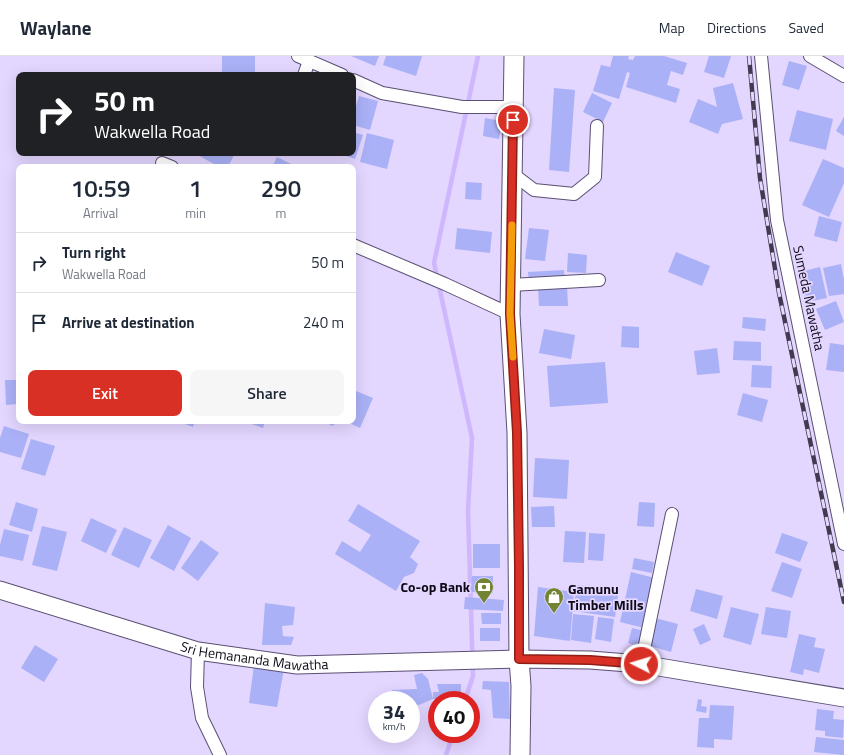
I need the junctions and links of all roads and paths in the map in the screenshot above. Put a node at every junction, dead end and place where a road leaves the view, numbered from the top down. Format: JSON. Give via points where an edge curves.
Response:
{"nodes":[{"id":1,"x":514,"y":56,"type":"edge"},
{"id":2,"x":761,"y":56,"type":"edge"},
{"id":3,"x":810,"y":56,"type":"edge"},
{"id":4,"x":304,"y":58,"type":"edge"},
{"id":5,"x":304,"y":72,"type":"edge"},
{"id":6,"x":335,"y":72,"type":"edge"},
{"id":7,"x":844,"y":76,"type":"edge"},
{"id":8,"x":356,"y":81,"type":"edge"},
{"id":9,"x":513,"y":107,"type":"junction"},
{"id":10,"x":597,"y":126,"type":"dead end"},
{"id":11,"x":512,"y":174,"type":"junction"},
{"id":12,"x":356,"y":247,"type":"edge"},
{"id":13,"x":599,"y":280,"type":"dead end"},
{"id":14,"x":511,"y":285,"type":"junction"},
{"id":15,"x":510,"y":314,"type":"junction"},
{"id":16,"x":672,"y":514,"type":"dead end"},
{"id":17,"x":844,"y":544,"type":"edge"},
{"id":18,"x":0,"y":590,"type":"edge"},
{"id":19,"x":198,"y":651,"type":"junction"},
{"id":20,"x":519,"y":659,"type":"junction"},
{"id":21,"x":641,"y":664,"type":"junction"},
{"id":22,"x":844,"y":698,"type":"edge"},
{"id":23,"x":220,"y":755,"type":"edge"},
{"id":24,"x":520,"y":755,"type":"edge"}],
"edges":[{"from":1,"to":9,"type":"main road"},
{"from":2,"to":17,"type":"street","name":"Sumeda Mawatha","via":[[777,220]]},
{"from":3,"to":7,"type":"street"},
{"from":4,"to":5,"type":"street"},
{"from":4,"to":6,"type":"street"},
{"from":8,"to":9,"type":"street","via":[[382,93],[462,107]]},
{"from":9,"to":11,"type":"main road"},
{"from":10,"to":11,"type":"street","via":[[595,177],[574,194],[534,190]]},
{"from":11,"to":14,"type":"main road"},
{"from":12,"to":15,"type":"street","via":[[430,277]]},
{"from":13,"to":14,"type":"street"},
{"from":14,"to":15,"type":"main road"},
{"from":15,"to":20,"type":"main road","via":[[517,433]]},
{"from":16,"to":21,"type":"street"},
{"from":18,"to":19,"type":"main road","name":"Sri Hemananda Mawatha"},
{"from":19,"to":20,"type":"main road","name":"Sri Hemananda Mawatha","via":[[296,665]]},
{"from":19,"to":23,"type":"street","via":[[197,687],[202,718]]},
{"from":20,"to":21,"type":"main road","name":"Sri Hemananda Mawatha"},
{"from":20,"to":24,"type":"main road"},
{"from":21,"to":22,"type":"main road","name":"Sri Hemananda Mawatha"}]}
